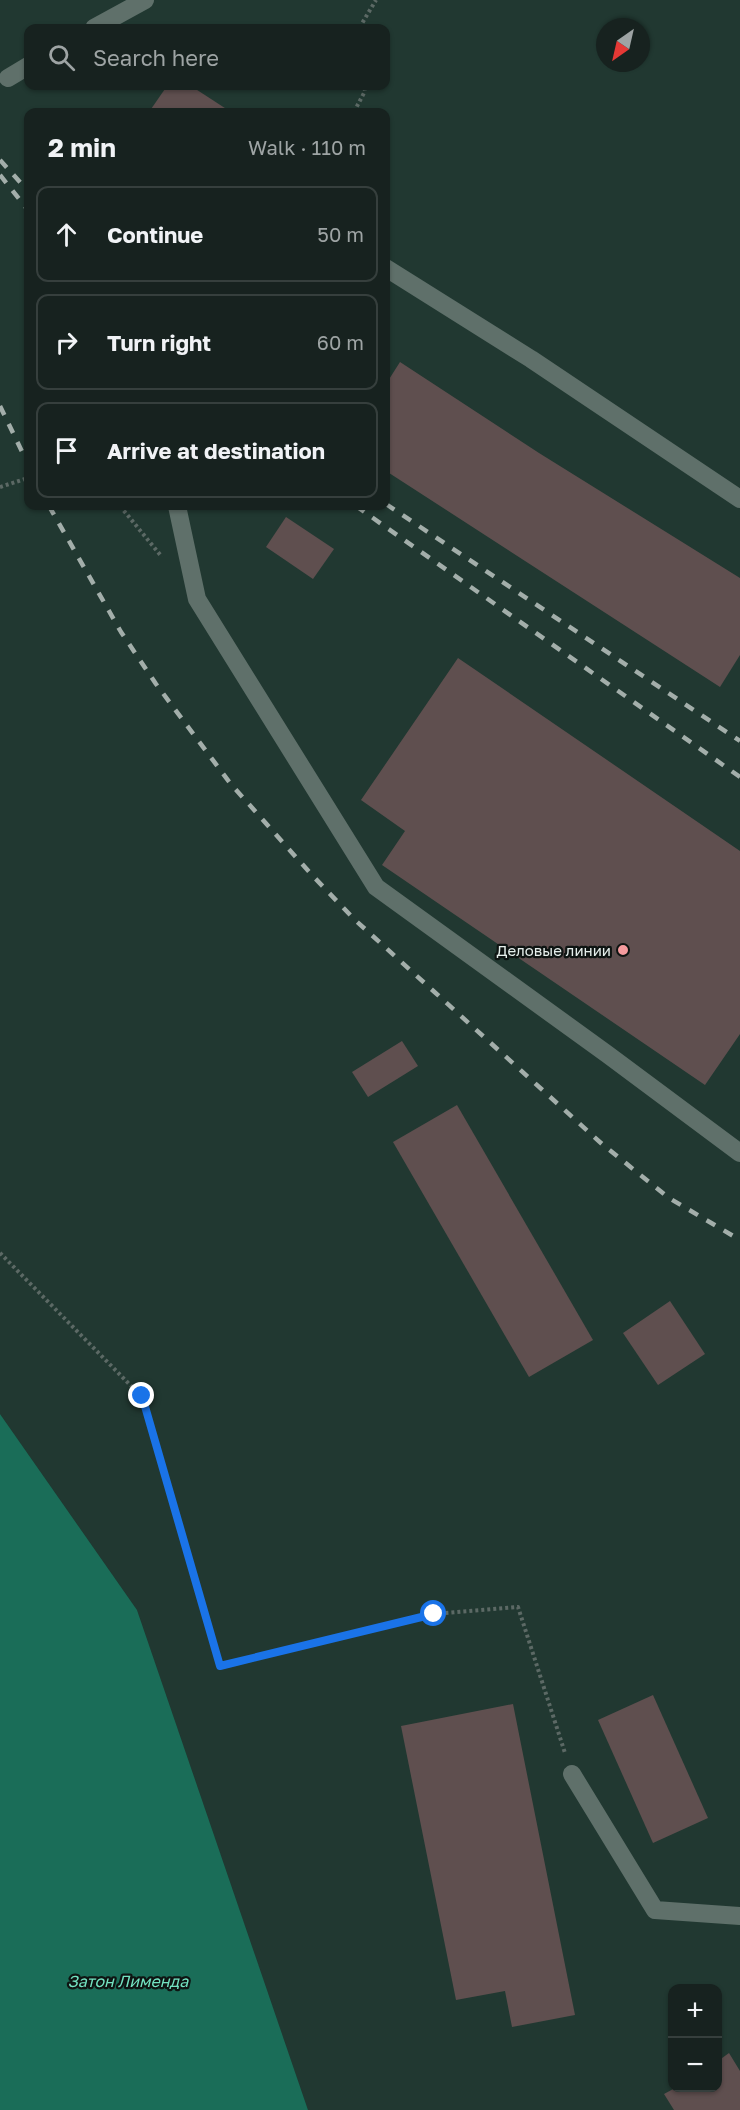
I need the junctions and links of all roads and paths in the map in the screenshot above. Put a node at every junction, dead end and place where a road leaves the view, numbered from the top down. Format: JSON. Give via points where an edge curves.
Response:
{"nodes":[{"id":1,"x":145,"y":0,"type":"edge"},
{"id":2,"x":376,"y":0,"type":"edge"},
{"id":3,"x":101,"y":24,"type":"edge"},
{"id":4,"x":362,"y":24,"type":"edge"},
{"id":5,"x":24,"y":68,"type":"edge"},
{"id":6,"x":8,"y":78,"type":"dead end"},
{"id":7,"x":365,"y":90,"type":"edge"},
{"id":8,"x":356,"y":108,"type":"edge"},
{"id":9,"x":390,"y":271,"type":"edge"},
{"id":10,"x":24,"y":479,"type":"edge"},
{"id":11,"x":0,"y":487,"type":"edge"},
{"id":12,"x":740,"y":499,"type":"edge"},
{"id":13,"x":123,"y":510,"type":"edge"},
{"id":14,"x":178,"y":510,"type":"edge"},
{"id":15,"x":169,"y":565,"type":"dead end"},
{"id":16,"x":740,"y":1154,"type":"edge"},
{"id":17,"x":0,"y":1252,"type":"edge"},
{"id":18,"x":572,"y":1774,"type":"joint"},
{"id":19,"x":740,"y":1916,"type":"edge"}],
"edges":[{"from":1,"to":3,"type":"lane"},
{"from":2,"to":4,"type":"path"},
{"from":5,"to":6,"type":"lane"},
{"from":7,"to":8,"type":"path"},
{"from":9,"to":12,"type":"lane"},
{"from":10,"to":11,"type":"path"},
{"from":13,"to":15,"type":"path"},
{"from":14,"to":16,"type":"lane","via":[[197,599],[376,887]]},
{"from":17,"to":18,"type":"path","via":[[142,1396],[220,1666],[434,1614],[518,1607]]},
{"from":18,"to":19,"type":"lane","via":[[655,1910]]}]}
